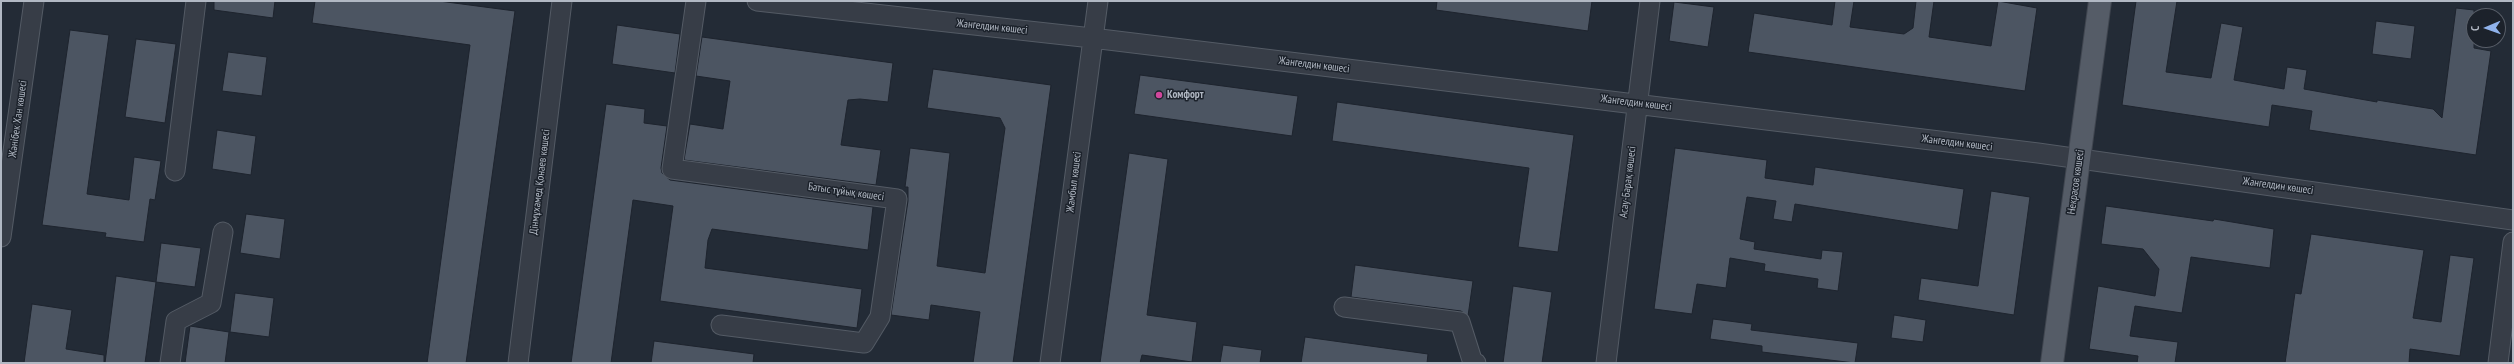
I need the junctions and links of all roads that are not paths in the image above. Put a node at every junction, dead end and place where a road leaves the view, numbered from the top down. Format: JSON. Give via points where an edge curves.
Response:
{"nodes":[{"id":1,"x":34,"y":1,"type":"edge"},
{"id":2,"x":196,"y":1,"type":"edge"},
{"id":3,"x":562,"y":1,"type":"edge"},
{"id":4,"x":696,"y":1,"type":"edge"},
{"id":5,"x":757,"y":1,"type":"edge"},
{"id":6,"x":1098,"y":1,"type":"edge"},
{"id":7,"x":1650,"y":1,"type":"edge"},
{"id":8,"x":2100,"y":1,"type":"edge"},
{"id":9,"x":1092,"y":38,"type":"junction"},
{"id":10,"x":1637,"y":103,"type":"junction"},
{"id":11,"x":2080,"y":158,"type":"junction"},
{"id":12,"x":175,"y":171,"type":"dead end"},
{"id":13,"x":2513,"y":220,"type":"edge"},
{"id":14,"x":223,"y":232,"type":"dead end"},
{"id":15,"x":1,"y":237,"type":"edge"},
{"id":16,"x":2513,"y":242,"type":"edge"},
{"id":17,"x":1344,"y":307,"type":"dead end"},
{"id":18,"x":721,"y":325,"type":"dead end"},
{"id":19,"x":170,"y":363,"type":"edge"},
{"id":20,"x":518,"y":363,"type":"edge"},
{"id":21,"x":1050,"y":363,"type":"edge"},
{"id":22,"x":1476,"y":363,"type":"edge"},
{"id":23,"x":1606,"y":363,"type":"edge"},
{"id":24,"x":2052,"y":363,"type":"edge"},
{"id":25,"x":2498,"y":363,"type":"edge"}],
"edges":[{"from":1,"to":15,"type":"street","name":"Жәнібек Хан көшесі"},
{"from":2,"to":12,"type":"street"},
{"from":3,"to":20,"type":"street","name":"Дінмұхамед Қонаев көшесі"},
{"from":4,"to":18,"type":"street","name":"Батыс тұйық көшесі","via":[[672,169],[897,199],[880,317],[864,343]]},
{"from":5,"to":9,"type":"street","name":"Жангелдин көшесі"},
{"from":6,"to":9,"type":"street","name":"Жамбыл көшесі"},
{"from":7,"to":10,"type":"street","name":"Асау-Барақ көшесі"},
{"from":8,"to":11,"type":"main road","name":"Некрасов көшесі"},
{"from":9,"to":10,"type":"street","name":"Жангелдин көшесі"},
{"from":9,"to":21,"type":"street","name":"Жамбыл көшесі"},
{"from":10,"to":11,"type":"street","name":"Жангелдин көшесі"},
{"from":10,"to":23,"type":"street","name":"Асау-Барақ көшесі"},
{"from":11,"to":13,"type":"street","name":"Жангелдин көшесі"},
{"from":11,"to":24,"type":"main road","name":"Некрасов көшесі"},
{"from":14,"to":19,"type":"street","via":[[211,303],[176,321]]},
{"from":16,"to":25,"type":"street"},
{"from":17,"to":22,"type":"street","via":[[1460,322],[1473,363]]}]}
